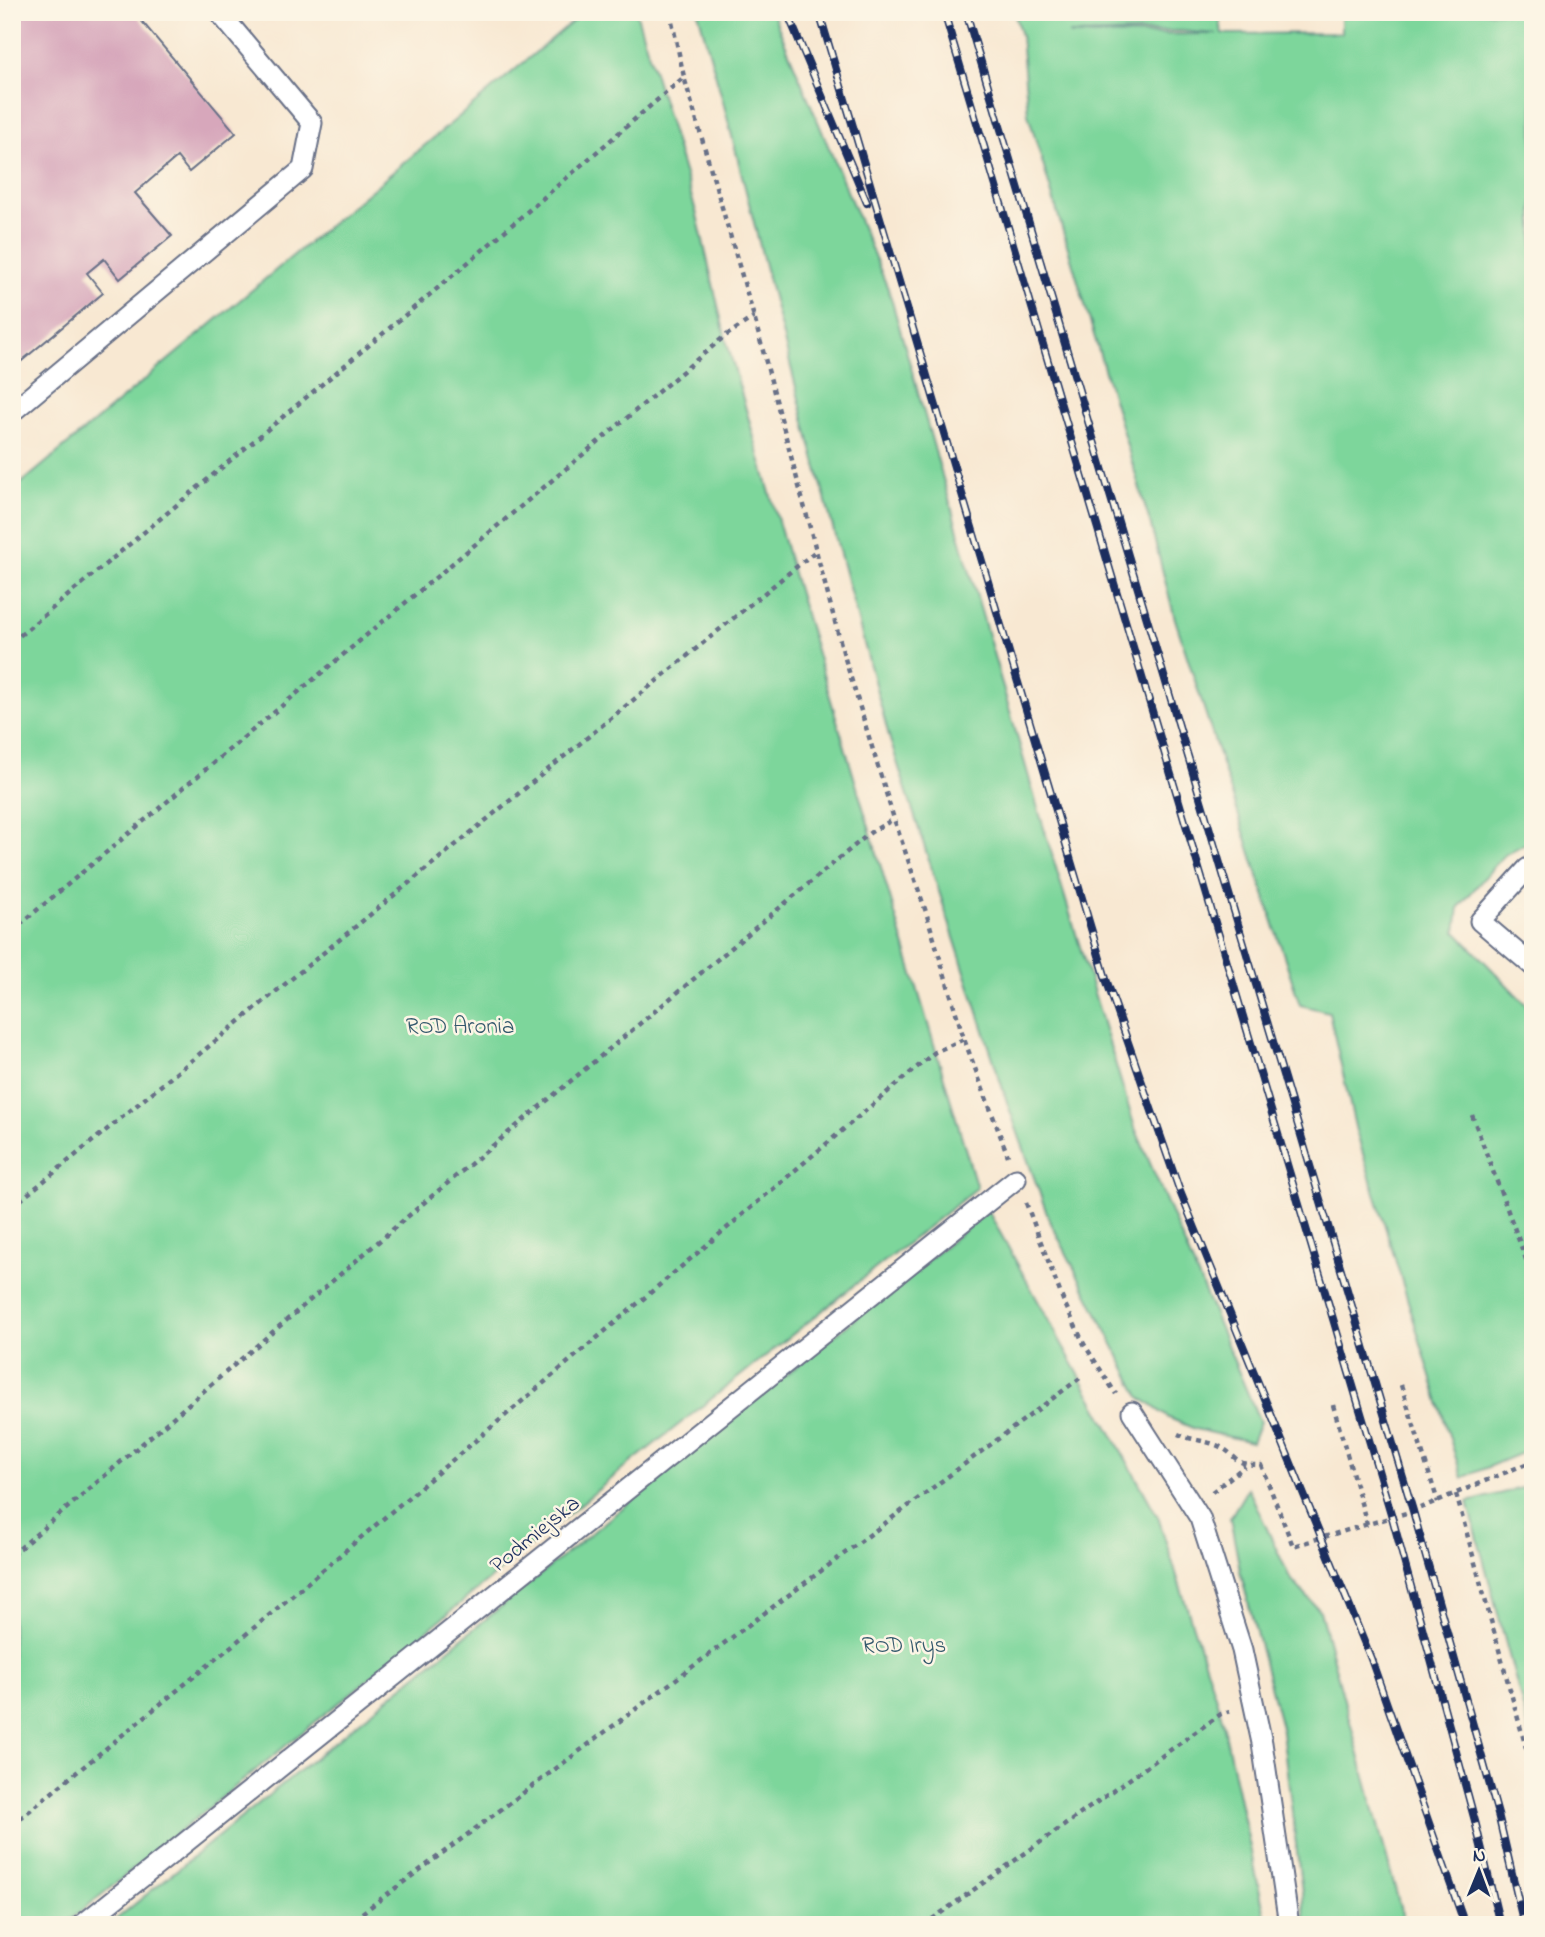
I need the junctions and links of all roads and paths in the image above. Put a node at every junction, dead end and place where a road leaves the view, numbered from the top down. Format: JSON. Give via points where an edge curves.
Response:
{"nodes":[{"id":1,"x":219,"y":12,"type":"edge"},
{"id":2,"x":670,"y":12,"type":"edge"},
{"id":3,"x":684,"y":78,"type":"junction"},
{"id":4,"x":754,"y":317,"type":"junction"},
{"id":5,"x":12,"y":412,"type":"edge"},
{"id":6,"x":817,"y":550,"type":"junction"},
{"id":7,"x":12,"y":642,"type":"edge"},
{"id":8,"x":894,"y":819,"type":"junction"},
{"id":9,"x":1533,"y":865,"type":"edge"},
{"id":10,"x":12,"y":931,"type":"edge"},
{"id":11,"x":1533,"y":966,"type":"edge"},
{"id":12,"x":964,"y":1039,"type":"junction"},
{"id":13,"x":1472,"y":1115,"type":"dead end"},
{"id":14,"x":1016,"y":1179,"type":"junction"},
{"id":15,"x":12,"y":1207,"type":"edge"},
{"id":16,"x":1533,"y":1278,"type":"edge"},
{"id":17,"x":1080,"y":1378,"type":"dead end"},
{"id":18,"x":1401,"y":1385,"type":"dead end"},
{"id":19,"x":1333,"y":1405,"type":"dead end"},
{"id":20,"x":1132,"y":1412,"type":"junction"},
{"id":21,"x":1533,"y":1461,"type":"edge"},
{"id":22,"x":1245,"y":1466,"type":"junction"},
{"id":23,"x":1456,"y":1494,"type":"junction"},
{"id":24,"x":1438,"y":1502,"type":"junction"},
{"id":25,"x":1200,"y":1518,"type":"junction"},
{"id":26,"x":1367,"y":1524,"type":"junction"},
{"id":27,"x":12,"y":1555,"type":"edge"},
{"id":28,"x":1251,"y":1703,"type":"junction"},
{"id":29,"x":1533,"y":1773,"type":"edge"},
{"id":30,"x":12,"y":1825,"type":"edge"},
{"id":31,"x":82,"y":1925,"type":"edge"},
{"id":32,"x":346,"y":1925,"type":"edge"},
{"id":33,"x":924,"y":1925,"type":"edge"},
{"id":34,"x":1289,"y":1925,"type":"edge"}],
"edges":[{"from":1,"to":5,"type":"lane","via":[[312,123],[303,169]]},
{"from":2,"to":3,"type":"path"},
{"from":3,"to":4,"type":"path"},
{"from":3,"to":7,"type":"path"},
{"from":4,"to":6,"type":"path"},
{"from":4,"to":10,"type":"path","via":[[714,345]]},
{"from":6,"to":8,"type":"path"},
{"from":6,"to":15,"type":"path"},
{"from":8,"to":12,"type":"path"},
{"from":8,"to":27,"type":"path","via":[[871,832],[437,1192]]},
{"from":9,"to":11,"type":"lane","via":[[1480,921]]},
{"from":12,"to":14,"type":"path"},
{"from":12,"to":30,"type":"path","via":[[935,1052],[261,1622]]},
{"from":13,"to":16,"type":"path"},
{"from":14,"to":20,"type":"path","via":[[1084,1343],[1111,1389]]},
{"from":14,"to":31,"type":"lane","name":"Podmiejska"},
{"from":17,"to":32,"type":"path"},
{"from":18,"to":24,"type":"path"},
{"from":19,"to":26,"type":"path"},
{"from":20,"to":22,"type":"path","via":[[1191,1440],[1218,1446]]},
{"from":20,"to":25,"type":"lane"},
{"from":21,"to":23,"type":"path"},
{"from":22,"to":25,"type":"path","via":[[1213,1492]]},
{"from":22,"to":26,"type":"path","via":[[1261,1465],[1293,1546]]},
{"from":23,"to":24,"type":"path"},
{"from":23,"to":29,"type":"path"},
{"from":24,"to":26,"type":"path"},
{"from":25,"to":28,"type":"lane","via":[[1242,1650]]},
{"from":28,"to":33,"type":"path","via":[[1222,1714]]},
{"from":28,"to":34,"type":"lane","via":[[1262,1743]]}]}
